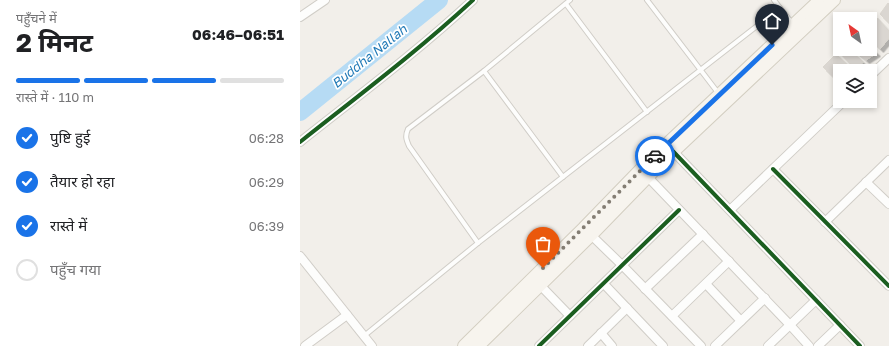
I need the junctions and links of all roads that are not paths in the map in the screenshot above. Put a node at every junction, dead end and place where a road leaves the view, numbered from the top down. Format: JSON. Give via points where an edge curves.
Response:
{"nodes":[{"id":1,"x":325,"y":0,"type":"edge"},
{"id":2,"x":473,"y":0,"type":"edge"},
{"id":3,"x":570,"y":0,"type":"edge"},
{"id":4,"x":647,"y":0,"type":"edge"},
{"id":5,"x":774,"y":0,"type":"edge"},
{"id":6,"x":820,"y":0,"type":"edge"},
{"id":7,"x":834,"y":0,"type":"edge"},
{"id":8,"x":566,"y":4,"type":"junction"},
{"id":9,"x":780,"y":8,"type":"junction"},
{"id":10,"x":300,"y":17,"type":"edge"},
{"id":11,"x":796,"y":29,"type":"junction"},
{"id":12,"x":889,"y":58,"type":"edge"},
{"id":13,"x":877,"y":69,"type":"edge"},
{"id":14,"x":700,"y":70,"type":"junction"},
{"id":15,"x":484,"y":71,"type":"junction"},
{"id":16,"x":720,"y":94,"type":"junction"},
{"id":17,"x":837,"y":108,"type":"edge"},
{"id":18,"x":647,"y":112,"type":"junction"},
{"id":19,"x":300,"y":142,"type":"edge"},
{"id":20,"x":670,"y":148,"type":"junction"},
{"id":21,"x":889,"y":160,"type":"edge"},
{"id":22,"x":773,"y":169,"type":"junction"},
{"id":23,"x":644,"y":174,"type":"junction"},
{"id":24,"x":563,"y":177,"type":"junction"},
{"id":25,"x":866,"y":182,"type":"junction"},
{"id":26,"x":889,"y":204,"type":"edge"},
{"id":27,"x":679,"y":210,"type":"junction"},
{"id":28,"x":730,"y":210,"type":"junction"},
{"id":29,"x":826,"y":222,"type":"junction"},
{"id":30,"x":703,"y":234,"type":"junction"},
{"id":31,"x":591,"y":235,"type":"junction"},
{"id":32,"x":478,"y":242,"type":"junction"},
{"id":33,"x":300,"y":256,"type":"edge"},
{"id":34,"x":729,"y":261,"type":"junction"},
{"id":35,"x":623,"y":266,"type":"junction"},
{"id":36,"x":604,"y":284,"type":"junction"},
{"id":37,"x":706,"y":284,"type":"junction"},
{"id":38,"x":540,"y":285,"type":"junction"},
{"id":39,"x":889,"y":286,"type":"edge"},
{"id":40,"x":645,"y":289,"type":"junction"},
{"id":41,"x":764,"y":298,"type":"junction"},
{"id":42,"x":816,"y":300,"type":"junction"},
{"id":43,"x":627,"y":308,"type":"junction"},
{"id":44,"x":347,"y":315,"type":"junction"},
{"id":45,"x":570,"y":316,"type":"junction"},
{"id":46,"x":672,"y":316,"type":"junction"},
{"id":47,"x":741,"y":321,"type":"junction"},
{"id":48,"x":790,"y":325,"type":"junction"},
{"id":49,"x":840,"y":325,"type":"junction"},
{"id":50,"x":601,"y":333,"type":"junction"},
{"id":51,"x":364,"y":336,"type":"junction"},
{"id":52,"x":305,"y":346,"type":"edge"},
{"id":53,"x":372,"y":346,"type":"edge"},
{"id":54,"x":464,"y":346,"type":"edge"},
{"id":55,"x":479,"y":346,"type":"edge"},
{"id":56,"x":539,"y":346,"type":"edge"},
{"id":57,"x":588,"y":346,"type":"edge"},
{"id":58,"x":612,"y":346,"type":"edge"},
{"id":59,"x":663,"y":346,"type":"edge"},
{"id":60,"x":700,"y":346,"type":"edge"},
{"id":61,"x":715,"y":346,"type":"edge"},
{"id":62,"x":768,"y":346,"type":"edge"},
{"id":63,"x":809,"y":346,"type":"edge"},
{"id":64,"x":818,"y":346,"type":"edge"},
{"id":65,"x":860,"y":346,"type":"edge"}],
"edges":[{"from":1,"to":10,"type":"street"},
{"from":2,"to":19,"type":"street","via":[[452,20]]},
{"from":3,"to":8,"type":"lane"},
{"from":4,"to":14,"type":"lane"},
{"from":5,"to":9,"type":"lane"},
{"from":6,"to":11,"type":"main road"},
{"from":7,"to":11,"type":"main road"},
{"from":8,"to":15,"type":"lane"},
{"from":8,"to":18,"type":"lane"},
{"from":9,"to":11,"type":"lane"},
{"from":9,"to":14,"type":"lane"},
{"from":11,"to":16,"type":"main road"},
{"from":11,"to":20,"type":"main road"},
{"from":12,"to":13,"type":"street"},
{"from":14,"to":16,"type":"lane"},
{"from":14,"to":18,"type":"lane"},
{"from":15,"to":24,"type":"lane"},
{"from":15,"to":32,"type":"lane","via":[[408,129],[406,134],[409,146]]},
{"from":16,"to":20,"type":"main road"},
{"from":17,"to":22,"type":"street"},
{"from":18,"to":24,"type":"lane"},
{"from":20,"to":23,"type":"main road"},
{"from":20,"to":28,"type":"street"},
{"from":21,"to":25,"type":"street"},
{"from":22,"to":28,"type":"street"},
{"from":22,"to":29,"type":"street"},
{"from":23,"to":27,"type":"street"},
{"from":23,"to":31,"type":"main road"},
{"from":23,"to":54,"type":"main road","via":[[584,228]]},
{"from":24,"to":32,"type":"lane"},
{"from":25,"to":26,"type":"street"},
{"from":25,"to":29,"type":"street"},
{"from":27,"to":30,"type":"street"},
{"from":27,"to":35,"type":"street"},
{"from":28,"to":42,"type":"street"},
{"from":29,"to":39,"type":"street"},
{"from":30,"to":34,"type":"street"},
{"from":30,"to":40,"type":"street"},
{"from":31,"to":35,"type":"street"},
{"from":31,"to":38,"type":"main road"},
{"from":32,"to":51,"type":"lane"},
{"from":33,"to":44,"type":"street"},
{"from":34,"to":37,"type":"street"},
{"from":34,"to":41,"type":"street"},
{"from":35,"to":36,"type":"street"},
{"from":35,"to":40,"type":"street"},
{"from":36,"to":43,"type":"street"},
{"from":36,"to":45,"type":"street"},
{"from":37,"to":46,"type":"street"},
{"from":37,"to":47,"type":"street"},
{"from":38,"to":45,"type":"street"},
{"from":38,"to":55,"type":"main road"},
{"from":40,"to":46,"type":"street"},
{"from":41,"to":47,"type":"street"},
{"from":41,"to":48,"type":"street"},
{"from":42,"to":48,"type":"street"},
{"from":42,"to":49,"type":"street"},
{"from":43,"to":50,"type":"street"},
{"from":43,"to":59,"type":"street"},
{"from":44,"to":51,"type":"street"},
{"from":44,"to":52,"type":"street"},
{"from":45,"to":56,"type":"street"},
{"from":46,"to":60,"type":"street"},
{"from":47,"to":61,"type":"street"},
{"from":48,"to":62,"type":"street"},
{"from":48,"to":63,"type":"street"},
{"from":49,"to":64,"type":"street"},
{"from":49,"to":65,"type":"street"},
{"from":50,"to":57,"type":"street"},
{"from":50,"to":58,"type":"street"},
{"from":51,"to":53,"type":"street"}]}
